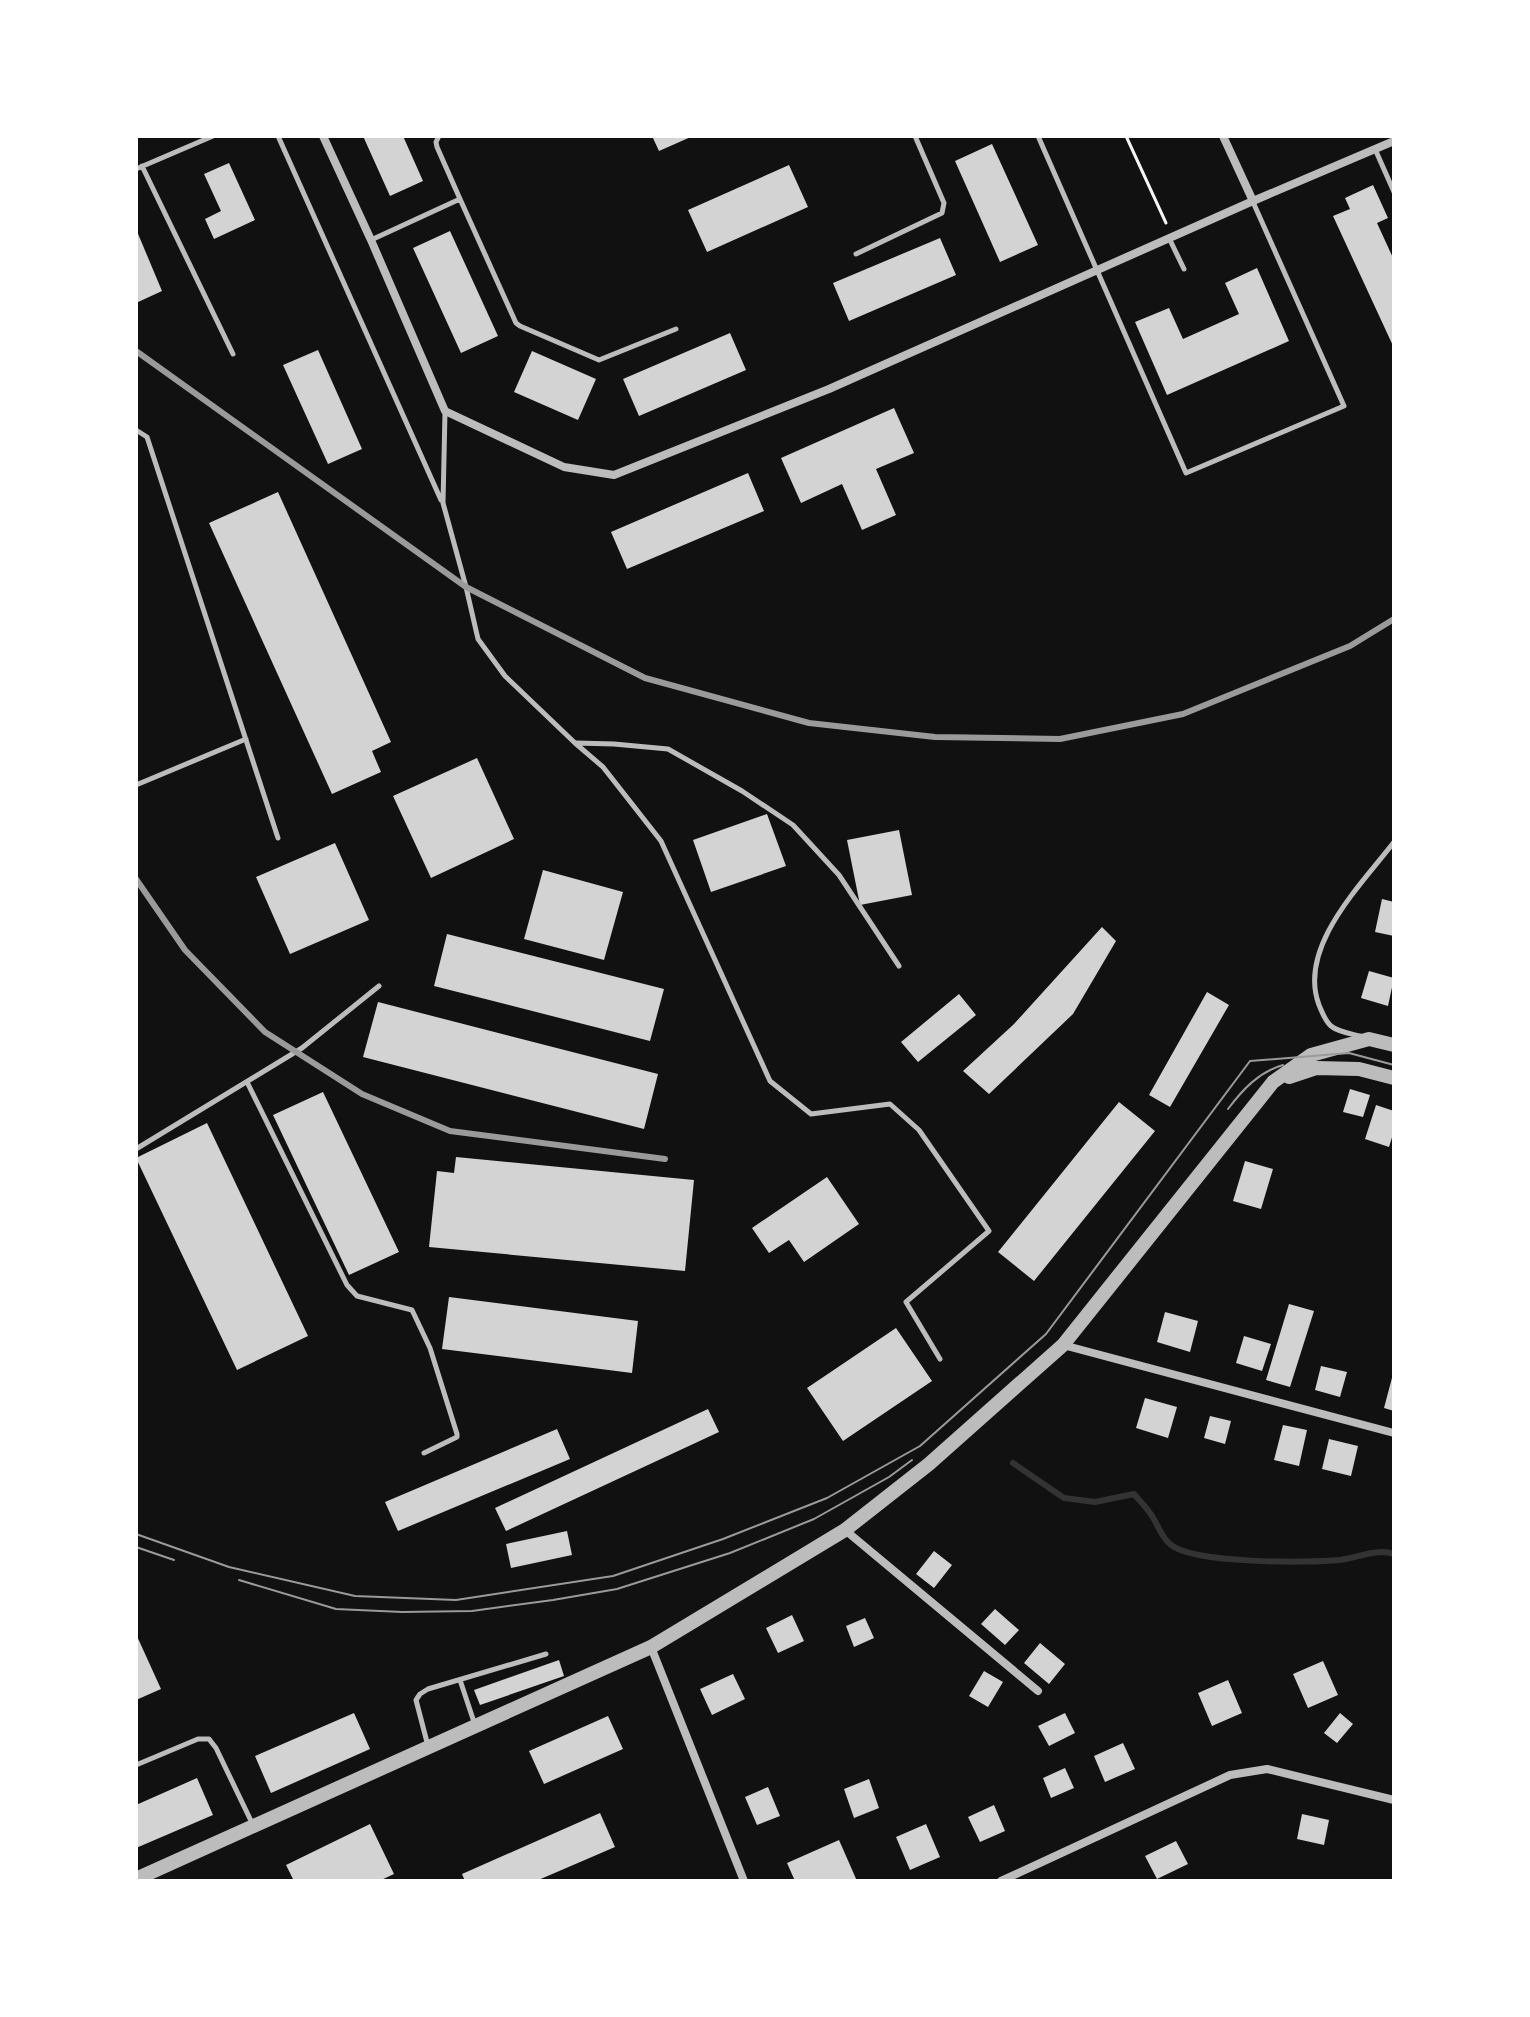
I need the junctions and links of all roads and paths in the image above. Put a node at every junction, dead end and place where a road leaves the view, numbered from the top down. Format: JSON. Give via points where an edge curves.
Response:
{"nodes":[{"id":1,"x":213,"y":136,"type":"edge"},
{"id":2,"x":278,"y":136,"type":"edge"},
{"id":3,"x":323,"y":136,"type":"edge"},
{"id":4,"x":439,"y":136,"type":"edge"},
{"id":5,"x":915,"y":136,"type":"edge"},
{"id":6,"x":1038,"y":136,"type":"edge"},
{"id":7,"x":1126,"y":136,"type":"edge"},
{"id":8,"x":1223,"y":136,"type":"edge"},
{"id":9,"x":1394,"y":141,"type":"edge"},
{"id":10,"x":1375,"y":149,"type":"junction"},
{"id":11,"x":139,"y":167,"type":"edge"},
{"id":12,"x":1394,"y":192,"type":"edge"},
{"id":13,"x":460,"y":199,"type":"junction"},
{"id":14,"x":1253,"y":201,"type":"junction"},
{"id":15,"x":1169,"y":233,"type":"junction"},
{"id":16,"x":371,"y":240,"type":"junction"},
{"id":17,"x":856,"y":254,"type":"dead end"},
{"id":18,"x":1184,"y":269,"type":"dead end"},
{"id":19,"x":1097,"y":270,"type":"junction"},
{"id":20,"x":676,"y":329,"type":"dead end"},
{"id":21,"x":233,"y":354,"type":"dead end"},
{"id":22,"x":445,"y":411,"type":"junction"},
{"id":23,"x":136,"y":430,"type":"edge"},
{"id":24,"x":443,"y":503,"type":"junction"},
{"id":25,"x":246,"y":739,"type":"junction"},
{"id":26,"x":575,"y":743,"type":"junction"},
{"id":27,"x":136,"y":785,"type":"edge"},
{"id":28,"x":278,"y":838,"type":"dead end"},
{"id":29,"x":1394,"y":842,"type":"edge"},
{"id":30,"x":899,"y":966,"type":"dead end"},
{"id":31,"x":379,"y":986,"type":"dead end"},
{"id":32,"x":1369,"y":1039,"type":"junction"},
{"id":33,"x":1394,"y":1045,"type":"edge"},
{"id":34,"x":1394,"y":1078,"type":"edge"},
{"id":35,"x":247,"y":1082,"type":"junction"},
{"id":36,"x":1273,"y":1082,"type":"junction"},
{"id":37,"x":136,"y":1149,"type":"edge"},
{"id":38,"x":1063,"y":1345,"type":"junction"},
{"id":39,"x":940,"y":1359,"type":"dead end"},
{"id":40,"x":1394,"y":1433,"type":"edge"},
{"id":41,"x":424,"y":1453,"type":"dead end"},
{"id":42,"x":845,"y":1530,"type":"junction"},
{"id":43,"x":651,"y":1647,"type":"junction"},
{"id":44,"x":546,"y":1654,"type":"dead end"},
{"id":45,"x":460,"y":1680,"type":"junction"},
{"id":46,"x":1038,"y":1691,"type":"dead end"},
{"id":47,"x":475,"y":1726,"type":"junction"},
{"id":48,"x":428,"y":1747,"type":"junction"},
{"id":49,"x":136,"y":1765,"type":"edge"},
{"id":50,"x":1394,"y":1800,"type":"edge"},
{"id":51,"x":253,"y":1826,"type":"junction"},
{"id":52,"x":136,"y":1879,"type":"edge"},
{"id":53,"x":744,"y":1881,"type":"edge"},
{"id":54,"x":1001,"y":1881,"type":"edge"}],
"edges":[{"from":1,"to":11,"type":"lane"},
{"from":2,"to":24,"type":"lane"},
{"from":3,"to":16,"type":"street"},
{"from":4,"to":13,"type":"lane","via":[[437,147]]},
{"from":5,"to":17,"type":"lane","via":[[944,203],[942,213]]},
{"from":6,"to":19,"type":"lane"},
{"from":7,"to":15,"type":"path"},
{"from":8,"to":14,"type":"street"},
{"from":9,"to":10,"type":"street"},
{"from":10,"to":12,"type":"lane"},
{"from":10,"to":14,"type":"street"},
{"from":11,"to":21,"type":"lane"},
{"from":13,"to":16,"type":"lane"},
{"from":13,"to":20,"type":"lane","via":[[520,326],[599,360]]},
{"from":14,"to":15,"type":"street"},
{"from":14,"to":19,"type":"lane","via":[[1344,406],[1186,473]]},
{"from":15,"to":18,"type":"lane"},
{"from":15,"to":19,"type":"street"},
{"from":16,"to":22,"type":"street"},
{"from":19,"to":22,"type":"street","via":[[829,389],[614,475],[564,467]]},
{"from":22,"to":24,"type":"lane"},
{"from":23,"to":25,"type":"lane","via":[[147,437]]},
{"from":24,"to":26,"type":"lane","via":[[478,639],[505,676]]},
{"from":25,"to":27,"type":"lane"},
{"from":25,"to":28,"type":"lane"},
{"from":26,"to":30,"type":"lane","via":[[668,749],[793,825],[839,875]]},
{"from":26,"to":39,"type":"lane","via":[[603,767],[661,841],[770,1081],[811,1114],[890,1104],[919,1130],[989,1231],[906,1302]]},
{"from":29,"to":32,"type":"lane","via":[[1330,929],[1313,978],[1323,1015],[1333,1028]]},
{"from":31,"to":35,"type":"lane","via":[[302,1048]]},
{"from":32,"to":33,"type":"street"},
{"from":32,"to":36,"type":"street","via":[[1311,1055]]},
{"from":34,"to":36,"type":"street","via":[[1359,1069],[1316,1068]]},
{"from":35,"to":37,"type":"lane"},
{"from":35,"to":41,"type":"lane","via":[[347,1285],[357,1296],[412,1310],[457,1434]]},
{"from":36,"to":38,"type":"street"},
{"from":38,"to":40,"type":"street"},
{"from":38,"to":42,"type":"street","via":[[929,1464]]},
{"from":42,"to":43,"type":"street"},
{"from":42,"to":46,"type":"street"},
{"from":43,"to":47,"type":"street"},
{"from":43,"to":53,"type":"street"},
{"from":44,"to":45,"type":"lane"},
{"from":45,"to":47,"type":"lane"},
{"from":45,"to":48,"type":"lane","via":[[428,1689],[416,1700]]},
{"from":47,"to":48,"type":"street"},
{"from":48,"to":51,"type":"street"},
{"from":49,"to":51,"type":"lane","via":[[209,1739]]},
{"from":50,"to":54,"type":"street","via":[[1267,1769],[1249,1770]]},
{"from":51,"to":52,"type":"street"}]}
